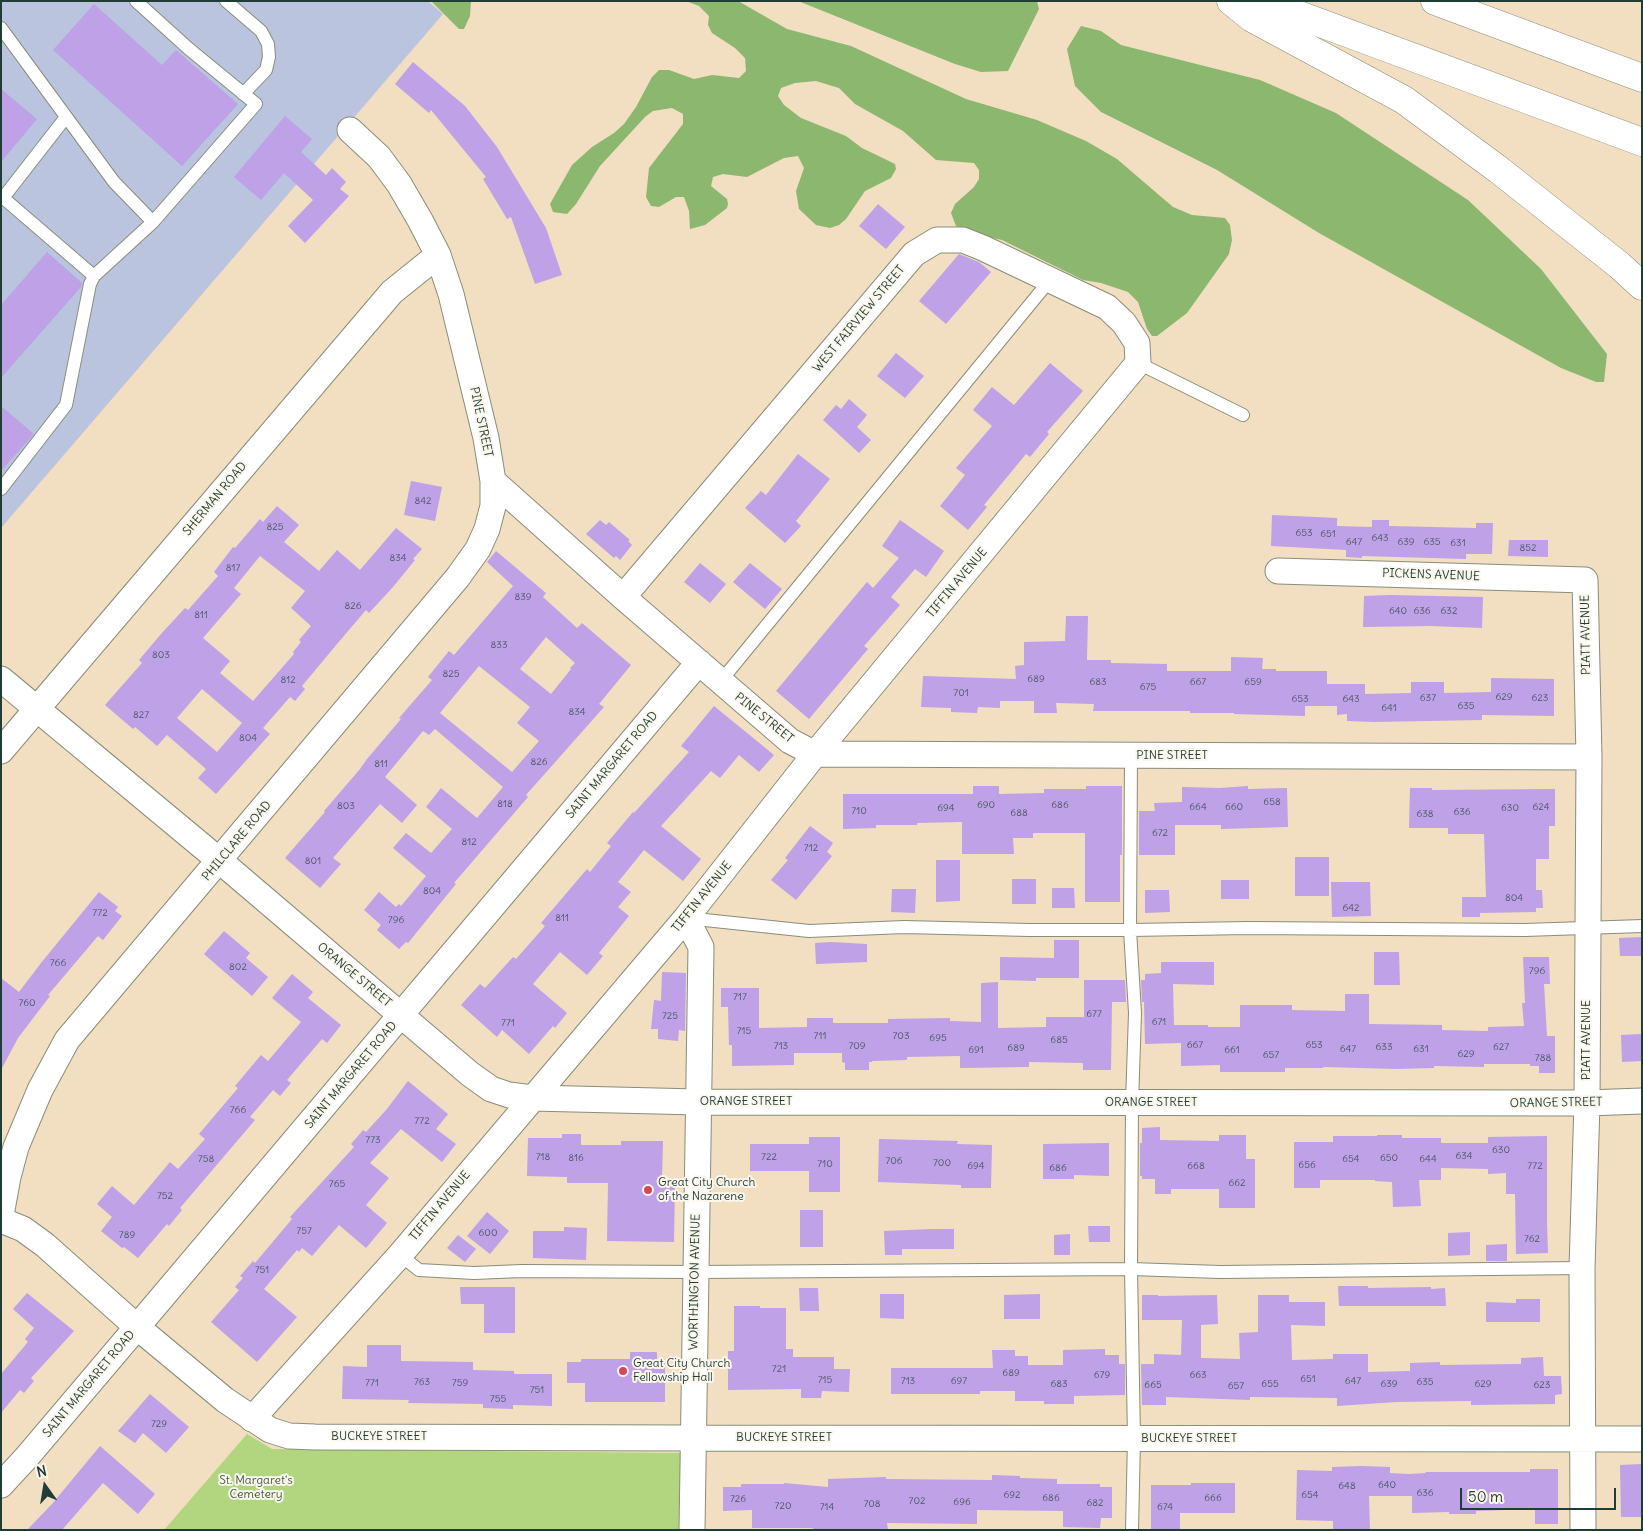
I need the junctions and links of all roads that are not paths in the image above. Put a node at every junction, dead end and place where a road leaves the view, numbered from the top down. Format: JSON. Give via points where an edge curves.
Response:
{"nodes":[{"id":1,"x":136,"y":1,"type":"edge"},
{"id":2,"x":226,"y":1,"type":"edge"},
{"id":3,"x":1231,"y":1,"type":"edge"},
{"id":4,"x":1261,"y":1,"type":"edge"},
{"id":5,"x":1435,"y":1,"type":"edge"},
{"id":6,"x":1,"y":28,"type":"edge"},
{"id":7,"x":1642,"y":78,"type":"edge"},
{"id":8,"x":243,"y":94,"type":"junction"},
{"id":9,"x":66,"y":117,"type":"junction"},
{"id":10,"x":350,"y":130,"type":"dead end"},
{"id":11,"x":1642,"y":142,"type":"edge"},
{"id":12,"x":2,"y":197,"type":"edge"},
{"id":13,"x":153,"y":222,"type":"junction"},
{"id":14,"x":438,"y":256,"type":"junction"},
{"id":15,"x":94,"y":276,"type":"junction"},
{"id":16,"x":1050,"y":280,"type":"junction"},
{"id":17,"x":1642,"y":286,"type":"edge"},
{"id":18,"x":1138,"y":364,"type":"junction"},
{"id":19,"x":1243,"y":415,"type":"dead end"},
{"id":20,"x":493,"y":481,"type":"junction"},
{"id":21,"x":1,"y":489,"type":"edge"},
{"id":22,"x":1278,"y":570,"type":"dead end"},
{"id":23,"x":1585,"y":580,"type":"joint"},
{"id":24,"x":623,"y":598,"type":"junction"},
{"id":25,"x":698,"y":662,"type":"junction"},
{"id":26,"x":1,"y":679,"type":"edge"},
{"id":27,"x":720,"y":682,"type":"junction"},
{"id":28,"x":36,"y":709,"type":"junction"},
{"id":29,"x":1,"y":751,"type":"edge"},
{"id":30,"x":815,"y":754,"type":"junction"},
{"id":31,"x":1131,"y":756,"type":"junction"},
{"id":32,"x":1589,"y":757,"type":"junction"},
{"id":33,"x":220,"y":861,"type":"junction"},
{"id":34,"x":686,"y":918,"type":"junction"},
{"id":35,"x":1642,"y":926,"type":"edge"},
{"id":36,"x":1588,"y":929,"type":"junction"},
{"id":37,"x":1130,"y":930,"type":"junction"},
{"id":38,"x":402,"y":1015,"type":"junction"},
{"id":39,"x":532,"y":1098,"type":"junction"},
{"id":40,"x":1642,"y":1100,"type":"edge"},
{"id":41,"x":698,"y":1102,"type":"junction"},
{"id":42,"x":1132,"y":1103,"type":"junction"},
{"id":43,"x":1587,"y":1103,"type":"junction"},
{"id":44,"x":1,"y":1215,"type":"edge"},
{"id":45,"x":1,"y":1220,"type":"edge"},
{"id":46,"x":400,"y":1255,"type":"junction"},
{"id":47,"x":1582,"y":1268,"type":"junction"},
{"id":48,"x":1131,"y":1269,"type":"junction"},
{"id":49,"x":695,"y":1272,"type":"junction"},
{"id":50,"x":138,"y":1327,"type":"junction"},
{"id":51,"x":252,"y":1419,"type":"junction"},
{"id":52,"x":694,"y":1438,"type":"junction"},
{"id":53,"x":1134,"y":1439,"type":"junction"},
{"id":54,"x":1584,"y":1439,"type":"junction"},
{"id":55,"x":1642,"y":1439,"type":"edge"},
{"id":56,"x":1,"y":1484,"type":"edge"},
{"id":57,"x":692,"y":1530,"type":"edge"},
{"id":58,"x":1132,"y":1530,"type":"edge"},
{"id":59,"x":1583,"y":1530,"type":"edge"}],
"edges":[{"from":1,"to":8,"type":"lane"},
{"from":2,"to":8,"type":"lane","via":[[261,31],[268,44],[266,70]]},
{"from":3,"to":17,"type":"highway","via":[[1252,18],[1404,100],[1499,170]]},
{"from":4,"to":11,"type":"highway"},
{"from":5,"to":7,"type":"highway"},
{"from":6,"to":9,"type":"lane"},
{"from":8,"to":13,"type":"lane","via":[[256,104]]},
{"from":9,"to":12,"type":"lane"},
{"from":9,"to":13,"type":"lane","via":[[114,182]]},
{"from":10,"to":14,"type":"street","name":"PINE STREET","via":[[379,157],[399,184]]},
{"from":12,"to":15,"type":"lane"},
{"from":13,"to":15,"type":"lane"},
{"from":14,"to":20,"type":"street","name":"PINE STREET","via":[[486,438]]},
{"from":14,"to":28,"type":"street","name":"SHERMAN ROAD","via":[[392,292]]},
{"from":15,"to":21,"type":"lane","via":[[66,405]]},
{"from":16,"to":18,"type":"street","name":"WEST FAIRVIEW STREET","via":[[1107,307],[1124,322],[1137,343]]},
{"from":16,"to":24,"type":"street","name":"WEST FAIRVIEW STREET","via":[[963,240],[937,240],[914,254]]},
{"from":16,"to":27,"type":"lane"},
{"from":18,"to":19,"type":"lane"},
{"from":18,"to":30,"type":"street","name":"TIFFIN AVENUE"},
{"from":20,"to":24,"type":"street","name":"PINE STREET"},
{"from":20,"to":33,"type":"street","name":"PHILCLARE ROAD","via":[[493,506],[487,528],[478,549],[458,577]]},
{"from":22,"to":23,"type":"street","name":"PICKENS AVENUE"},
{"from":23,"to":32,"type":"street","name":"PIATT AVENUE"},
{"from":24,"to":25,"type":"street","name":"PINE STREET"},
{"from":25,"to":27,"type":"street","name":"PINE STREET"},
{"from":25,"to":38,"type":"street","name":"SAINT MARGARET ROAD"},
{"from":26,"to":28,"type":"street","name":"ORANGE STREET"},
{"from":27,"to":30,"type":"street","name":"PINE STREET","via":[[790,741]]},
{"from":28,"to":29,"type":"street","name":"SHERMAN ROAD"},
{"from":28,"to":33,"type":"street","name":"ORANGE STREET"},
{"from":30,"to":31,"type":"street","name":"PINE STREET"},
{"from":30,"to":34,"type":"street","name":"TIFFIN AVENUE"},
{"from":31,"to":32,"type":"street","name":"PINE STREET"},
{"from":31,"to":37,"type":"lane"},
{"from":32,"to":36,"type":"street","name":"PIATT AVENUE"},
{"from":33,"to":38,"type":"street","name":"ORANGE STREET"},
{"from":33,"to":44,"type":"street","name":"PHILCLARE ROAD","via":[[67,1040],[40,1090],[20,1139]]},
{"from":34,"to":37,"type":"lane","via":[[809,931],[904,927]]},
{"from":34,"to":39,"type":"street","name":"TIFFIN AVENUE"},
{"from":34,"to":41,"type":"street","name":"WORTHINGTON AVENUE","via":[[700,947]]},
{"from":35,"to":36,"type":"lane"},
{"from":36,"to":37,"type":"lane"},
{"from":36,"to":43,"type":"street","name":"PIATT AVENUE"},
{"from":37,"to":42,"type":"lane","via":[[1135,1013]]},
{"from":38,"to":39,"type":"street","name":"ORANGE STREET","via":[[491,1088],[509,1095]]},
{"from":38,"to":50,"type":"street","name":"SAINT MARGARET ROAD"},
{"from":39,"to":41,"type":"street","name":"ORANGE STREET"},
{"from":39,"to":46,"type":"street","name":"TIFFIN AVENUE"},
{"from":40,"to":43,"type":"street","name":"ORANGE STREET"},
{"from":41,"to":42,"type":"street","name":"ORANGE STREET"},
{"from":41,"to":49,"type":"street","name":"WORTHINGTON AVENUE"},
{"from":42,"to":43,"type":"street","name":"ORANGE STREET"},
{"from":42,"to":48,"type":"lane"},
{"from":43,"to":47,"type":"street","name":"PIATT AVENUE"},
{"from":45,"to":50,"type":"street","name":"BUCKEYE STREET","via":[[23,1229],[45,1245]]},
{"from":46,"to":49,"type":"lane","via":[[419,1270]]},
{"from":46,"to":51,"type":"street","name":"TIFFIN AVENUE"},
{"from":47,"to":48,"type":"lane","via":[[1220,1272]]},
{"from":47,"to":54,"type":"street","name":"PIATT AVENUE"},
{"from":48,"to":49,"type":"lane"},
{"from":48,"to":53,"type":"lane"},
{"from":49,"to":52,"type":"street","name":"WORTHINGTON AVENUE"},
{"from":50,"to":51,"type":"street","name":"BUCKEYE STREET"},
{"from":50,"to":56,"type":"street","name":"SAINT MARGARET ROAD"},
{"from":51,"to":52,"type":"street","name":"BUCKEYE STREET","via":[[289,1436]]},
{"from":52,"to":53,"type":"street","name":"BUCKEYE STREET"},
{"from":52,"to":57,"type":"street","name":"WORTHINGTON AVENUE"},
{"from":53,"to":54,"type":"street","name":"BUCKEYE STREET"},
{"from":53,"to":58,"type":"lane"},
{"from":54,"to":55,"type":"street","name":"BUCKEYE STREET"},
{"from":54,"to":59,"type":"street","name":"PIATT AVENUE"}]}
